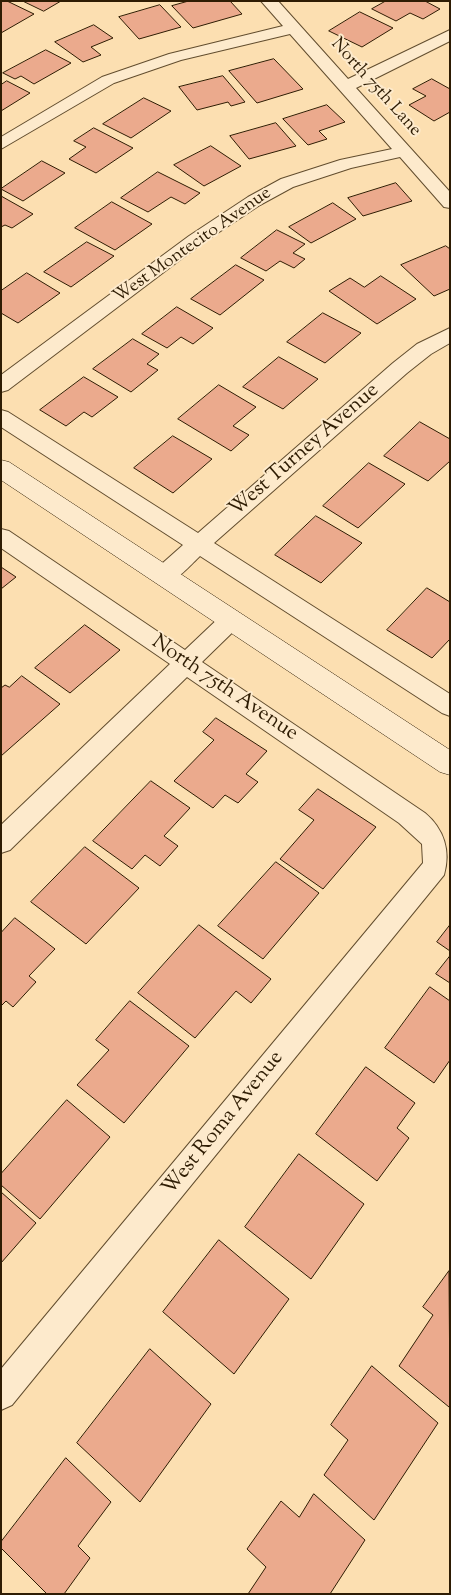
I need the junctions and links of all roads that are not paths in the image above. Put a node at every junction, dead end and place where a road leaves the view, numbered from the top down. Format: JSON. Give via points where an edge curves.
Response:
{"nodes":[{"id":1,"x":269,"y":1,"type":"edge"},
{"id":2,"x":293,"y":28,"type":"junction"},
{"id":3,"x":450,"y":35,"type":"edge"},
{"id":4,"x":346,"y":87,"type":"junction"},
{"id":5,"x":1,"y":144,"type":"edge"},
{"id":6,"x":405,"y":151,"type":"junction"},
{"id":7,"x":450,"y":203,"type":"edge"},
{"id":8,"x":450,"y":334,"type":"edge"},
{"id":9,"x":1,"y":385,"type":"edge"},
{"id":10,"x":1,"y":417,"type":"edge"},
{"id":11,"x":1,"y":468,"type":"edge"},
{"id":12,"x":1,"y":537,"type":"edge"},
{"id":13,"x":199,"y":544,"type":"junction"},
{"id":14,"x":164,"y":575,"type":"junction"},
{"id":15,"x":231,"y":620,"type":"junction"},
{"id":16,"x":186,"y":663,"type":"junction"},
{"id":17,"x":450,"y":706,"type":"edge"},
{"id":18,"x":450,"y":764,"type":"edge"},
{"id":19,"x":1,"y":842,"type":"edge"},
{"id":20,"x":438,"y":849,"type":"joint"},
{"id":21,"x":1,"y":1394,"type":"edge"}],
"edges":[{"from":1,"to":2,"type":"street","name":"North 75th Lane"},
{"from":2,"to":4,"type":"street","name":"North 75th Lane"},
{"from":2,"to":5,"type":"street","via":[[175,57],[108,80]]},
{"from":3,"to":4,"type":"street"},
{"from":4,"to":6,"type":"street","name":"North 75th Lane"},
{"from":6,"to":7,"type":"street","name":"North 75th Lane"},
{"from":6,"to":9,"type":"street","name":"West Montecito Avenue","via":[[346,164],[287,183],[254,200],[195,240]]},
{"from":8,"to":13,"type":"street","name":"West Turney Avenue","via":[[424,348],[400,368]]},
{"from":10,"to":13,"type":"street"},
{"from":11,"to":14,"type":"main road"},
{"from":12,"to":16,"type":"street","name":"North 75th Avenue"},
{"from":13,"to":14,"type":"street","name":"West Turney Avenue"},
{"from":13,"to":17,"type":"street"},
{"from":14,"to":15,"type":"main road"},
{"from":15,"to":16,"type":"street"},
{"from":15,"to":18,"type":"main road"},
{"from":16,"to":19,"type":"street"},
{"from":16,"to":20,"type":"street","name":"North 75th Avenue","via":[[408,815],[427,830]]},
{"from":20,"to":21,"type":"street","name":"West Roma Avenue","via":[[435,867]]}]}
